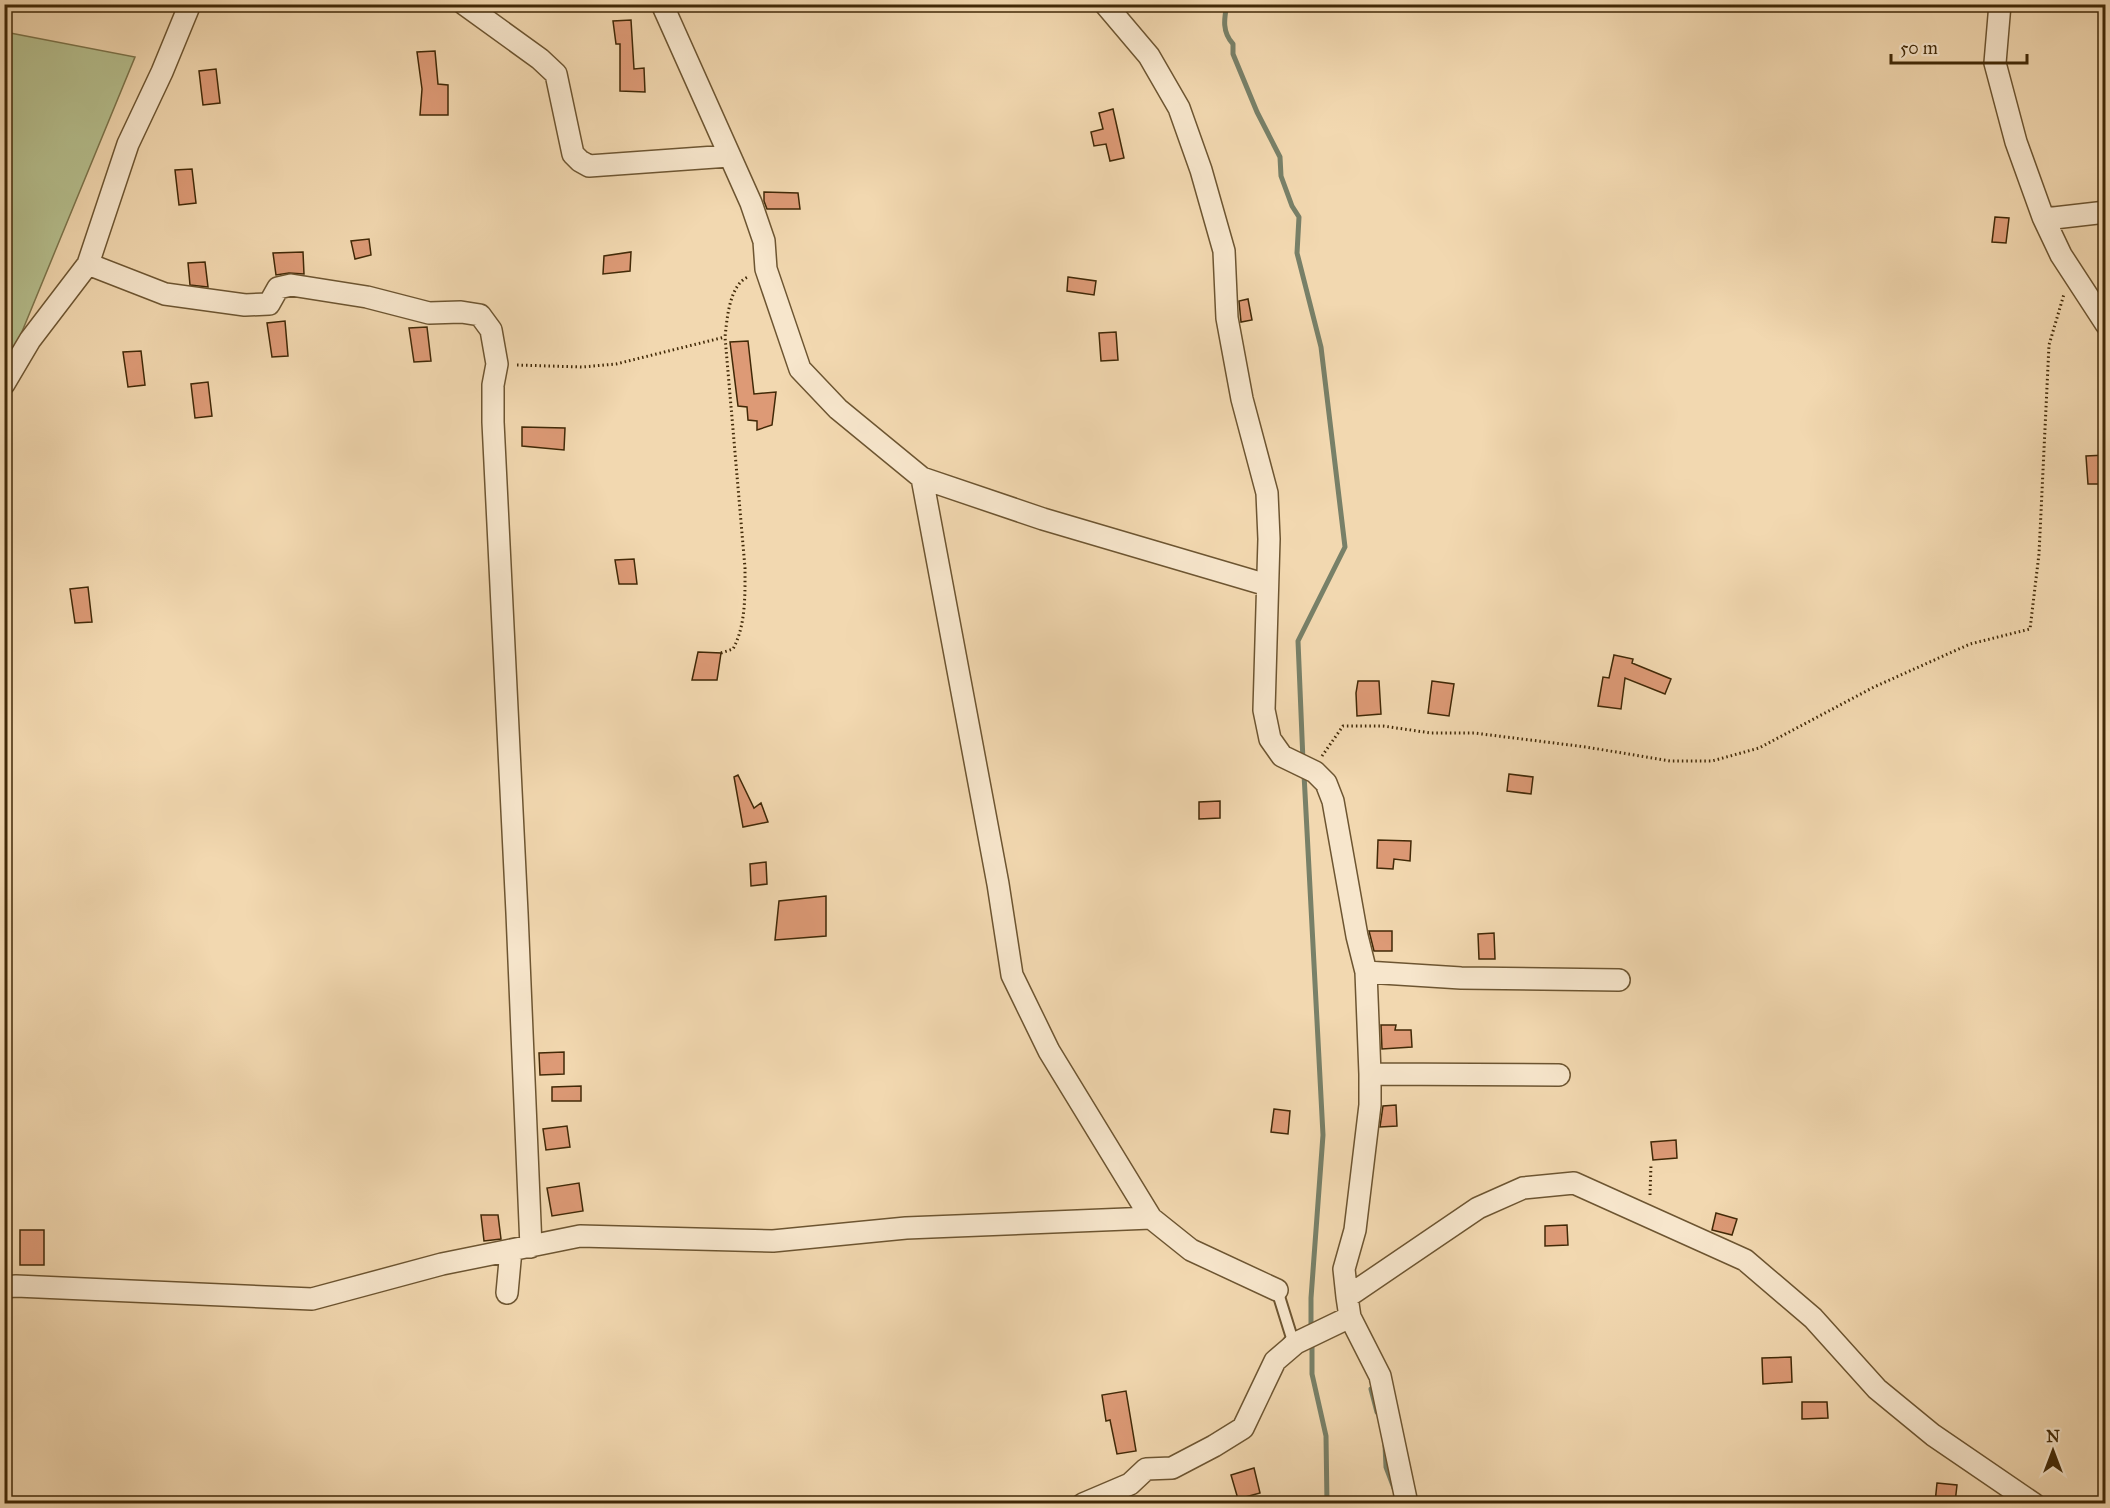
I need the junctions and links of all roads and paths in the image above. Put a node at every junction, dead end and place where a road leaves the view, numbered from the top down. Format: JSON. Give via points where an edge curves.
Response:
{"nodes":[{"id":1,"x":190,"y":4,"type":"edge"},
{"id":2,"x":464,"y":4,"type":"edge"},
{"id":3,"x":662,"y":4,"type":"edge"},
{"id":4,"x":1105,"y":4,"type":"edge"},
{"id":5,"x":2000,"y":4,"type":"edge"},
{"id":6,"x":729,"y":156,"type":"junction"},
{"id":7,"x":2106,"y":212,"type":"edge"},
{"id":8,"x":2043,"y":217,"type":"junction"},
{"id":9,"x":88,"y":264,"type":"junction"},
{"id":10,"x":766,"y":269,"type":"junction"},
{"id":11,"x":2070,"y":272,"type":"junction"},
{"id":12,"x":2106,"y":324,"type":"edge"},
{"id":13,"x":725,"y":337,"type":"junction"},
{"id":14,"x":497,"y":364,"type":"junction"},
{"id":15,"x":4,"y":384,"type":"edge"},
{"id":16,"x":922,"y":478,"type":"junction"},
{"id":17,"x":1267,"y":585,"type":"junction"},
{"id":18,"x":721,"y":653,"type":"dead end"},
{"id":19,"x":1306,"y":766,"type":"junction"},
{"id":20,"x":1366,"y":972,"type":"junction"},
{"id":21,"x":1619,"y":980,"type":"dead end"},
{"id":22,"x":1370,"y":1074,"type":"junction"},
{"id":23,"x":1560,"y":1075,"type":"dead end"},
{"id":24,"x":1651,"y":1164,"type":"dead end"},
{"id":25,"x":1150,"y":1218,"type":"junction"},
{"id":26,"x":1650,"y":1218,"type":"junction"},
{"id":27,"x":521,"y":1249,"type":"junction"},
{"id":28,"x":4,"y":1287,"type":"edge"},
{"id":29,"x":1277,"y":1290,"type":"joint"},
{"id":30,"x":507,"y":1293,"type":"dead end"},
{"id":31,"x":1348,"y":1307,"type":"junction"},
{"id":32,"x":1275,"y":1361,"type":"junction"},
{"id":33,"x":1083,"y":1503,"type":"edge"},
{"id":34,"x":1407,"y":1503,"type":"edge"},
{"id":35,"x":2034,"y":1503,"type":"edge"}],
"edges":[{"from":1,"to":9,"type":"street","via":[[128,144]]},
{"from":2,"to":6,"type":"street","via":[[556,74],[573,154],[580,161],[589,165]]},
{"from":3,"to":6,"type":"street"},
{"from":4,"to":17,"type":"street","via":[[1149,56],[1179,108],[1224,251],[1227,318],[1242,399],[1267,493]]},
{"from":5,"to":8,"type":"street","via":[[1995,63],[2016,142]]},
{"from":6,"to":10,"type":"street","via":[[764,241]]},
{"from":7,"to":8,"type":"street"},
{"from":8,"to":11,"type":"street"},
{"from":9,"to":14,"type":"street","via":[[165,294],[244,305],[269,304],[278,288],[291,285],[368,297],[429,313],[480,315],[491,330]]},
{"from":9,"to":15,"type":"street","via":[[30,340]]},
{"from":10,"to":13,"type":"path","via":[[743,279],[730,302]]},
{"from":10,"to":16,"type":"street","via":[[800,369],[837,410]]},
{"from":11,"to":12,"type":"street"},
{"from":11,"to":19,"type":"path","via":[[2049,345],[2039,554],[2030,629],[1970,644],[1874,687],[1759,748],[1712,761],[1670,761],[1474,733],[1343,726]]},
{"from":13,"to":14,"type":"path","via":[[616,364]]},
{"from":13,"to":18,"type":"path","via":[[745,568],[740,637],[733,649]]},
{"from":14,"to":27,"type":"street","via":[[493,422],[517,913]]},
{"from":16,"to":17,"type":"street","via":[[1043,519]]},
{"from":16,"to":25,"type":"street","via":[[1012,975],[1049,1051]]},
{"from":17,"to":19,"type":"street","via":[[1264,710],[1270,739],[1282,756]]},
{"from":19,"to":20,"type":"street","via":[[1326,783],[1334,801]]},
{"from":20,"to":21,"type":"street"},
{"from":20,"to":22,"type":"street"},
{"from":22,"to":23,"type":"street"},
{"from":22,"to":31,"type":"street","via":[[1356,1219],[1344,1269]]},
{"from":24,"to":26,"type":"path"},
{"from":25,"to":27,"type":"street","via":[[906,1228],[773,1241],[580,1236]]},
{"from":25,"to":29,"type":"street","via":[[1191,1250]]},
{"from":26,"to":31,"type":"street","via":[[1574,1183],[1523,1188],[1478,1208]]},
{"from":26,"to":35,"type":"street","via":[[1745,1260],[1813,1318],[1877,1389],[1933,1435]]},
{"from":27,"to":28,"type":"street","via":[[442,1264],[312,1299]]},
{"from":27,"to":30,"type":"street"},
{"from":29,"to":32,"type":"lane","via":[[1292,1338]]},
{"from":31,"to":32,"type":"street"},
{"from":31,"to":34,"type":"street","via":[[1380,1376]]},
{"from":32,"to":33,"type":"street","via":[[1243,1428],[1172,1468],[1146,1469],[1130,1484]]}]}
